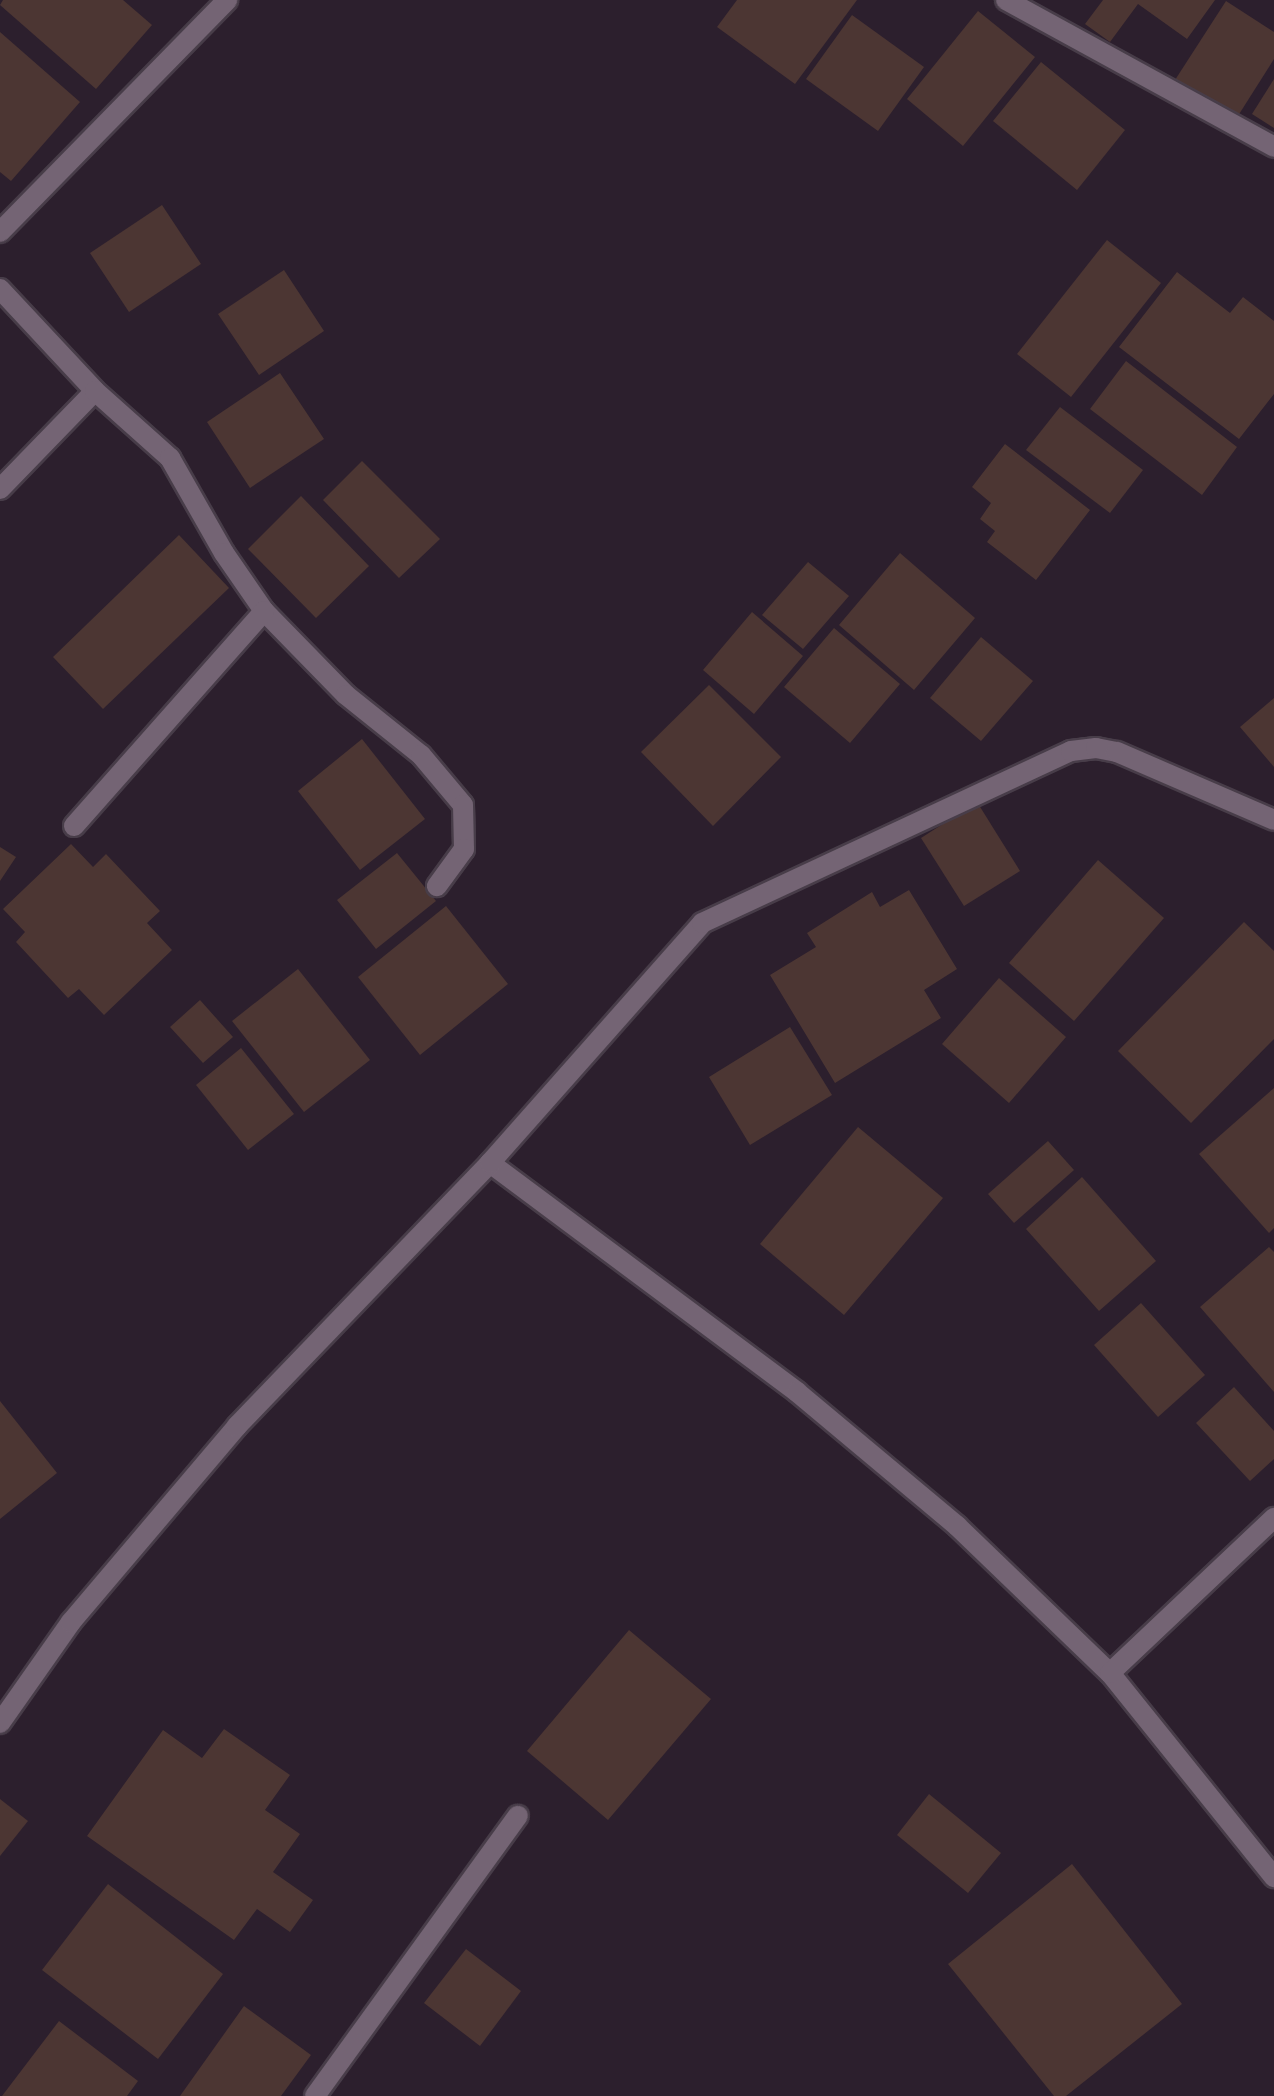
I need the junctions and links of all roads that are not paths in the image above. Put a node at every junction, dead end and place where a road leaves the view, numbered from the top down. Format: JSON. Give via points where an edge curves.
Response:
{"nodes":[{"id":1,"x":227,"y":0,"type":"edge"},
{"id":2,"x":1006,"y":0,"type":"edge"},
{"id":3,"x":1274,"y":147,"type":"edge"},
{"id":4,"x":0,"y":232,"type":"edge"},
{"id":5,"x":0,"y":289,"type":"edge"},
{"id":6,"x":95,"y":391,"type":"junction"},
{"id":7,"x":0,"y":489,"type":"edge"},
{"id":8,"x":264,"y":611,"type":"junction"},
{"id":9,"x":1274,"y":820,"type":"edge"},
{"id":10,"x":74,"y":826,"type":"dead end"},
{"id":11,"x":437,"y":886,"type":"dead end"},
{"id":12,"x":490,"y":1163,"type":"junction"},
{"id":13,"x":1274,"y":1518,"type":"edge"},
{"id":14,"x":1110,"y":1673,"type":"junction"},
{"id":15,"x":0,"y":1723,"type":"edge"},
{"id":16,"x":518,"y":1816,"type":"dead end"},
{"id":17,"x":1274,"y":1877,"type":"edge"},
{"id":18,"x":315,"y":2096,"type":"edge"}],
"edges":[{"from":1,"to":4,"type":"street"},
{"from":2,"to":3,"type":"street"},
{"from":5,"to":6,"type":"street"},
{"from":6,"to":7,"type":"street"},
{"from":6,"to":8,"type":"street","via":[[170,458]]},
{"from":8,"to":10,"type":"street"},
{"from":8,"to":11,"type":"street","via":[[346,695],[421,755],[463,805],[464,849]]},
{"from":9,"to":12,"type":"street","via":[[1117,752],[1071,751],[702,923]]},
{"from":12,"to":14,"type":"street","via":[[797,1392],[957,1526]]},
{"from":12,"to":15,"type":"street","via":[[237,1426],[71,1622]]},
{"from":13,"to":14,"type":"street"},
{"from":14,"to":17,"type":"street"},
{"from":16,"to":18,"type":"street"}]}
